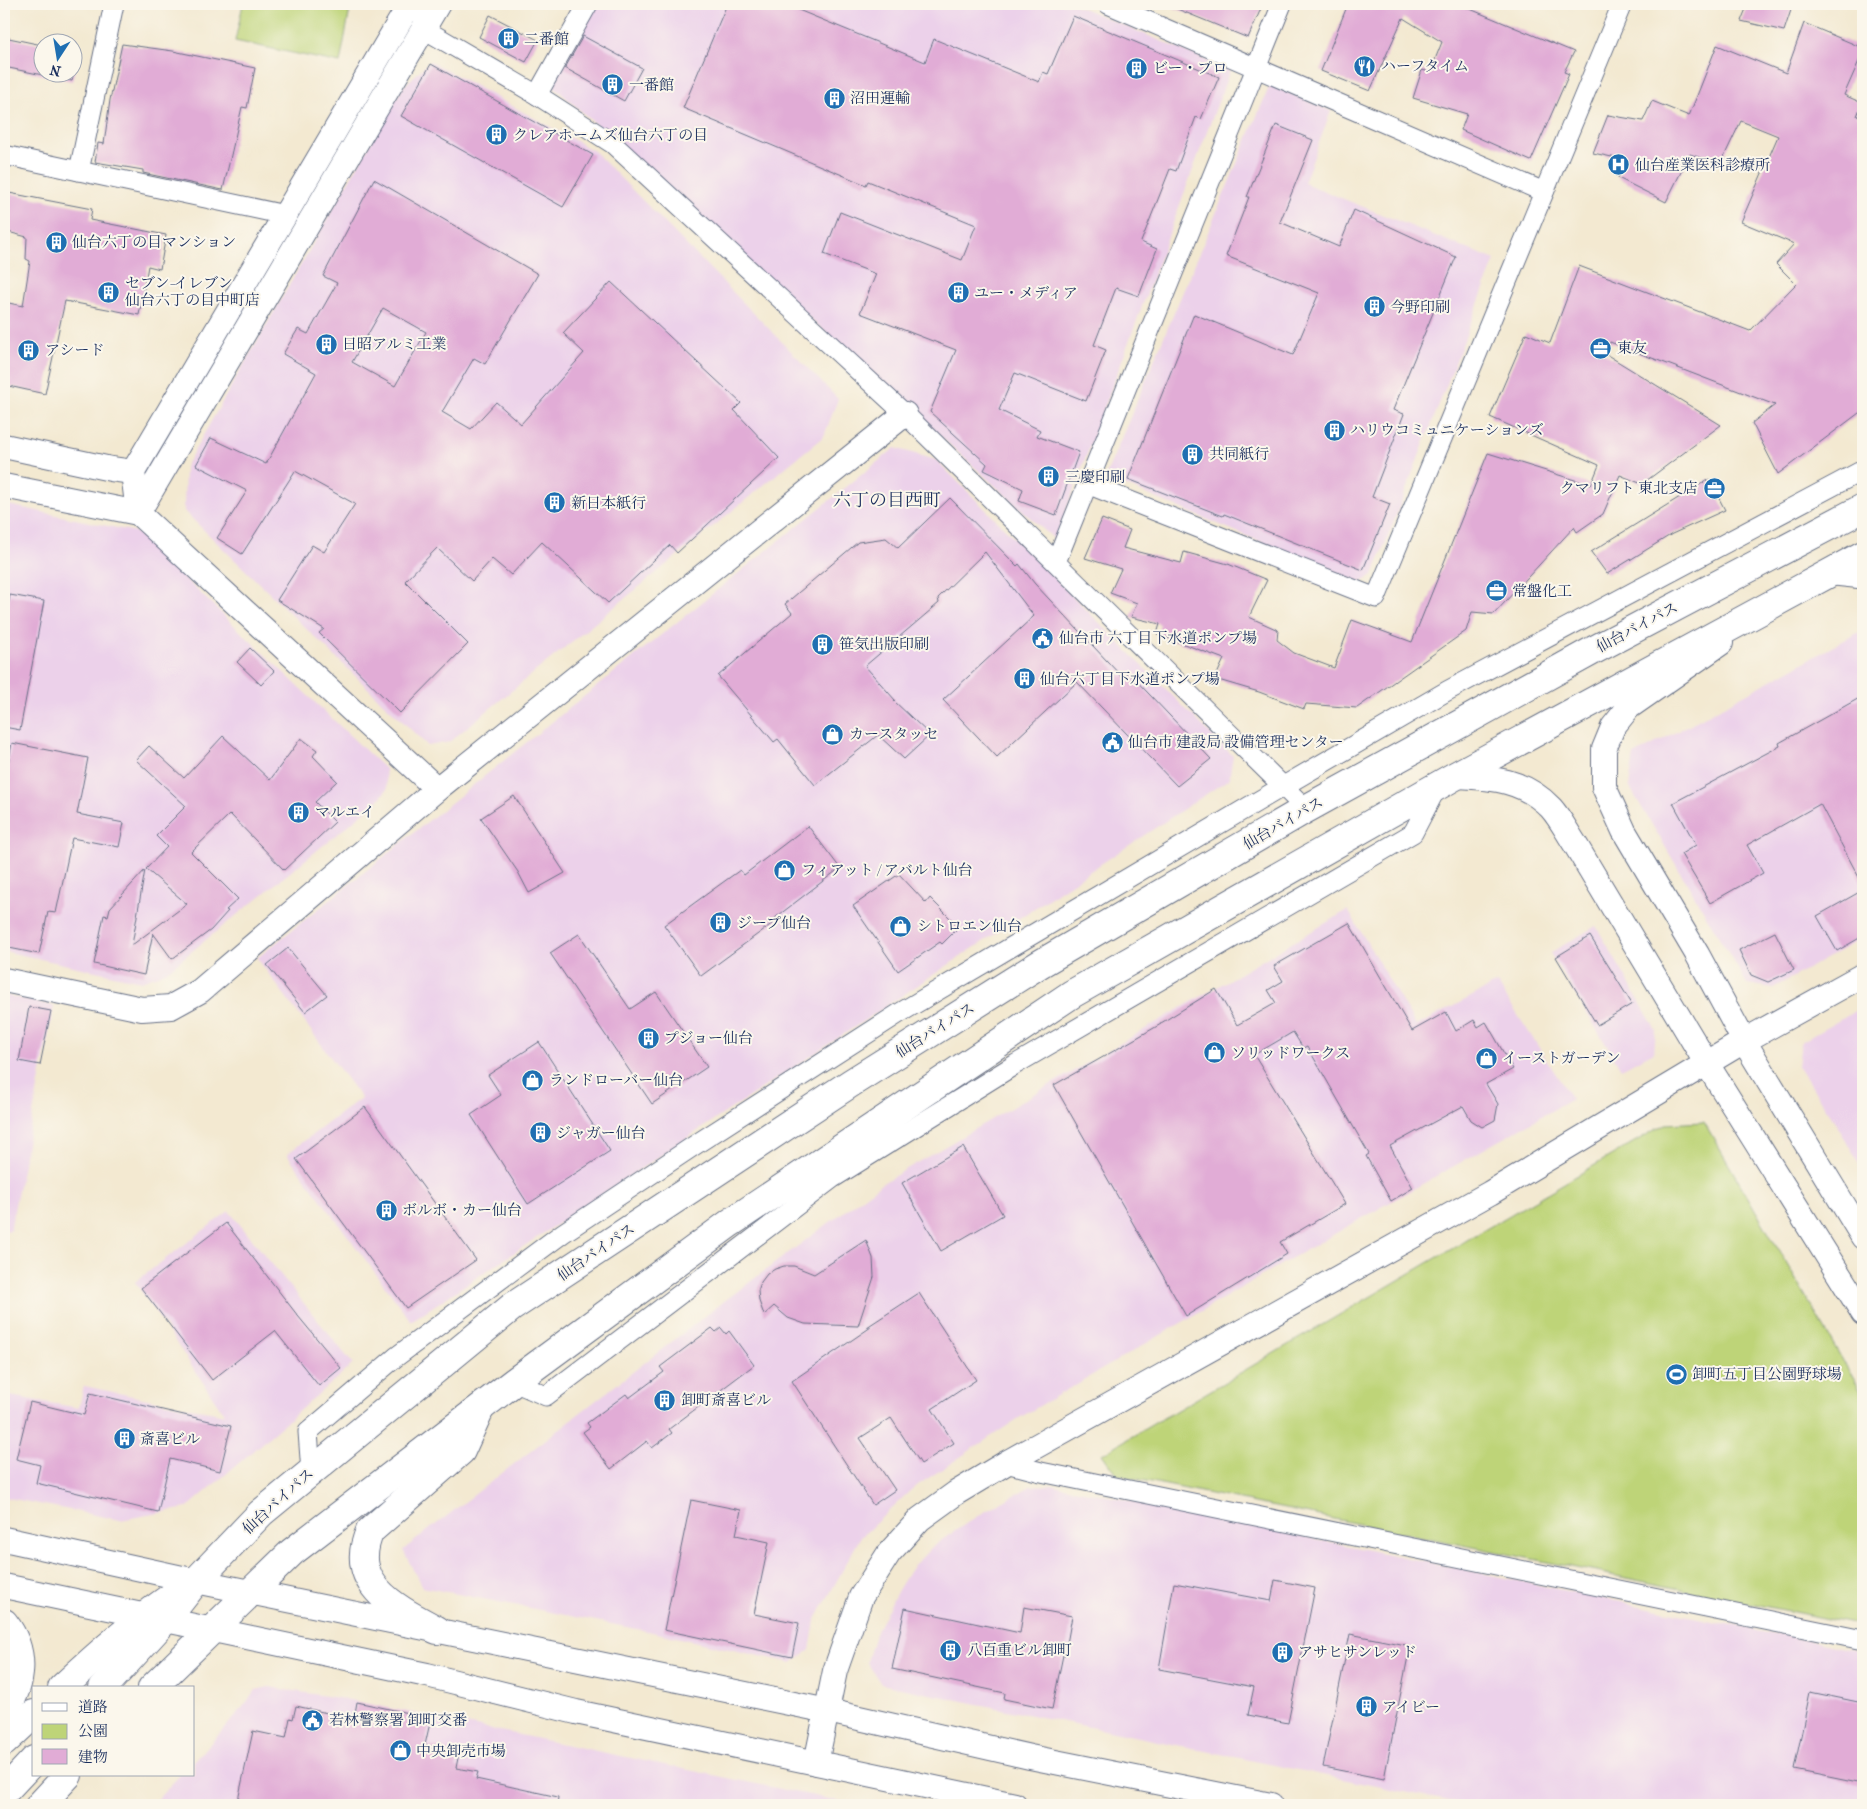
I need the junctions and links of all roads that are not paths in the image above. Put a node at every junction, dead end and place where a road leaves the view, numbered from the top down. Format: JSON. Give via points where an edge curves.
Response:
{"nodes":[{"id":1,"x":114,"y":4,"type":"edge"},
{"id":2,"x":410,"y":4,"type":"edge"},
{"id":3,"x":421,"y":4,"type":"edge"},
{"id":4,"x":438,"y":4,"type":"edge"},
{"id":5,"x":588,"y":4,"type":"edge"},
{"id":6,"x":1108,"y":4,"type":"edge"},
{"id":7,"x":1282,"y":4,"type":"edge"},
{"id":8,"x":1622,"y":4,"type":"edge"},
{"id":9,"x":424,"y":29,"type":"junction"},
{"id":10,"x":1256,"y":67,"type":"junction"},
{"id":11,"x":537,"y":95,"type":"junction"},
{"id":12,"x":4,"y":155,"type":"edge"},
{"id":13,"x":78,"y":171,"type":"junction"},
{"id":14,"x":1544,"y":192,"type":"junction"},
{"id":15,"x":285,"y":215,"type":"junction"},
{"id":16,"x":905,"y":414,"type":"junction"},
{"id":17,"x":4,"y":446,"type":"edge"},
{"id":18,"x":1863,"y":470,"type":"edge"},
{"id":19,"x":132,"y":472,"type":"junction"},
{"id":20,"x":1087,"y":484,"type":"junction"},
{"id":21,"x":4,"y":486,"type":"edge"},
{"id":22,"x":1863,"y":508,"type":"edge"},
{"id":23,"x":138,"y":513,"type":"junction"},
{"id":24,"x":1863,"y":554,"type":"edge"},
{"id":25,"x":1056,"y":562,"type":"junction"},
{"id":26,"x":1813,"y":580,"type":"junction"},
{"id":27,"x":1863,"y":580,"type":"edge"},
{"id":28,"x":1446,"y":781,"type":"junction"},
{"id":29,"x":1282,"y":786,"type":"junction"},
{"id":30,"x":437,"y":789,"type":"junction"},
{"id":31,"x":1306,"y":810,"type":"junction"},
{"id":32,"x":1863,"y":975,"type":"edge"},
{"id":33,"x":4,"y":980,"type":"edge"},
{"id":34,"x":1744,"y":1041,"type":"junction"},
{"id":35,"x":1707,"y":1064,"type":"junction"},
{"id":36,"x":1863,"y":1237,"type":"edge"},
{"id":37,"x":1863,"y":1313,"type":"edge"},
{"id":38,"x":481,"y":1407,"type":"junction"},
{"id":39,"x":1006,"y":1463,"type":"junction"},
{"id":40,"x":311,"y":1472,"type":"junction"},
{"id":41,"x":4,"y":1539,"type":"edge"},
{"id":42,"x":196,"y":1581,"type":"junction"},
{"id":43,"x":4,"y":1586,"type":"edge"},
{"id":44,"x":251,"y":1592,"type":"junction"},
{"id":45,"x":156,"y":1617,"type":"junction"},
{"id":46,"x":4,"y":1623,"type":"edge"},
{"id":47,"x":214,"y":1629,"type":"junction"},
{"id":48,"x":437,"y":1630,"type":"junction"},
{"id":49,"x":1863,"y":1640,"type":"edge"},
{"id":50,"x":64,"y":1686,"type":"edge"},
{"id":51,"x":105,"y":1686,"type":"edge"},
{"id":52,"x":154,"y":1686,"type":"edge"},
{"id":53,"x":828,"y":1711,"type":"junction"},
{"id":54,"x":4,"y":1712,"type":"edge"},
{"id":55,"x":32,"y":1716,"type":"edge"},
{"id":56,"x":4,"y":1742,"type":"edge"},
{"id":57,"x":32,"y":1762,"type":"edge"},
{"id":58,"x":816,"y":1763,"type":"junction"},
{"id":59,"x":67,"y":1776,"type":"edge"},
{"id":60,"x":4,"y":1792,"type":"edge"},
{"id":61,"x":40,"y":1805,"type":"edge"},
{"id":62,"x":1015,"y":1805,"type":"edge"},
{"id":63,"x":1271,"y":1805,"type":"edge"}],
"edges":[{"from":1,"to":13,"type":"street"},
{"from":2,"to":15,"type":"street"},
{"from":3,"to":9,"type":"street"},
{"from":4,"to":9,"type":"street"},
{"from":5,"to":11,"type":"street"},
{"from":6,"to":10,"type":"street"},
{"from":7,"to":10,"type":"street"},
{"from":8,"to":14,"type":"street"},
{"from":9,"to":11,"type":"street"},
{"from":9,"to":23,"type":"street"},
{"from":10,"to":14,"type":"street"},
{"from":10,"to":20,"type":"street"},
{"from":11,"to":16,"type":"street","via":[[613,144]]},
{"from":12,"to":13,"type":"street"},
{"from":13,"to":15,"type":"street"},
{"from":14,"to":20,"type":"street","via":[[1376,598]]},
{"from":15,"to":19,"type":"street"},
{"from":16,"to":25,"type":"street"},
{"from":16,"to":30,"type":"street"},
{"from":17,"to":19,"type":"street"},
{"from":18,"to":29,"type":"street","via":[[1447,691]]},
{"from":19,"to":23,"type":"street"},
{"from":20,"to":25,"type":"street"},
{"from":21,"to":23,"type":"street"},
{"from":22,"to":31,"type":"highway","name":"仙台バイパス","via":[[1594,650]]},
{"from":23,"to":30,"type":"street"},
{"from":24,"to":26,"type":"highway"},
{"from":25,"to":29,"type":"street"},
{"from":26,"to":27,"type":"street"},
{"from":26,"to":28,"type":"highway"},
{"from":26,"to":34,"type":"street","via":[[1630,708],[1613,728],[1604,749],[1604,787],[1624,831]]},
{"from":28,"to":35,"type":"street","via":[[1498,779],[1526,788],[1551,808]]},
{"from":28,"to":38,"type":"highway","via":[[1072,994],[730,1223]]},
{"from":29,"to":31,"type":"street"},
{"from":29,"to":40,"type":"street","via":[[898,1014],[563,1233],[396,1357],[308,1432]]},
{"from":30,"to":33,"type":"street","via":[[200,991],[171,1007],[142,1009]]},
{"from":31,"to":40,"type":"highway","name":"仙台バイパス","via":[[1032,970],[851,1083],[512,1307]]},
{"from":32,"to":34,"type":"street"},
{"from":34,"to":35,"type":"street"},
{"from":34,"to":36,"type":"street"},
{"from":35,"to":37,"type":"street"},
{"from":35,"to":39,"type":"street","via":[[1490,1193]]},
{"from":38,"to":44,"type":"highway","via":[[292,1552]]},
{"from":38,"to":48,"type":"highway","via":[[461,1451],[370,1531],[365,1543],[364,1566],[372,1584],[382,1596]]},
{"from":39,"to":49,"type":"street"},
{"from":39,"to":53,"type":"street","via":[[920,1519],[889,1553],[861,1596],[835,1671]]},
{"from":40,"to":42,"type":"highway","name":"仙台バイパス","via":[[261,1513]]},
{"from":41,"to":42,"type":"street"},
{"from":42,"to":44,"type":"street"},
{"from":42,"to":45,"type":"highway","name":"仙台バイパス"},
{"from":43,"to":45,"type":"street"},
{"from":44,"to":47,"type":"highway"},
{"from":44,"to":48,"type":"street"},
{"from":45,"to":47,"type":"street"},
{"from":45,"to":50,"type":"highway","via":[[102,1650]]},
{"from":45,"to":51,"type":"highway"},
{"from":46,"to":54,"type":"highway","via":[[14,1640],[19,1665],[14,1697]]},
{"from":47,"to":52,"type":"highway"},
{"from":47,"to":58,"type":"street"},
{"from":48,"to":53,"type":"street"},
{"from":53,"to":58,"type":"street"},
{"from":53,"to":63,"type":"street","via":[[1030,1757]]},
{"from":55,"to":56,"type":"highway"},
{"from":57,"to":60,"type":"highway"},
{"from":58,"to":62,"type":"street"},
{"from":59,"to":61,"type":"highway"}]}
